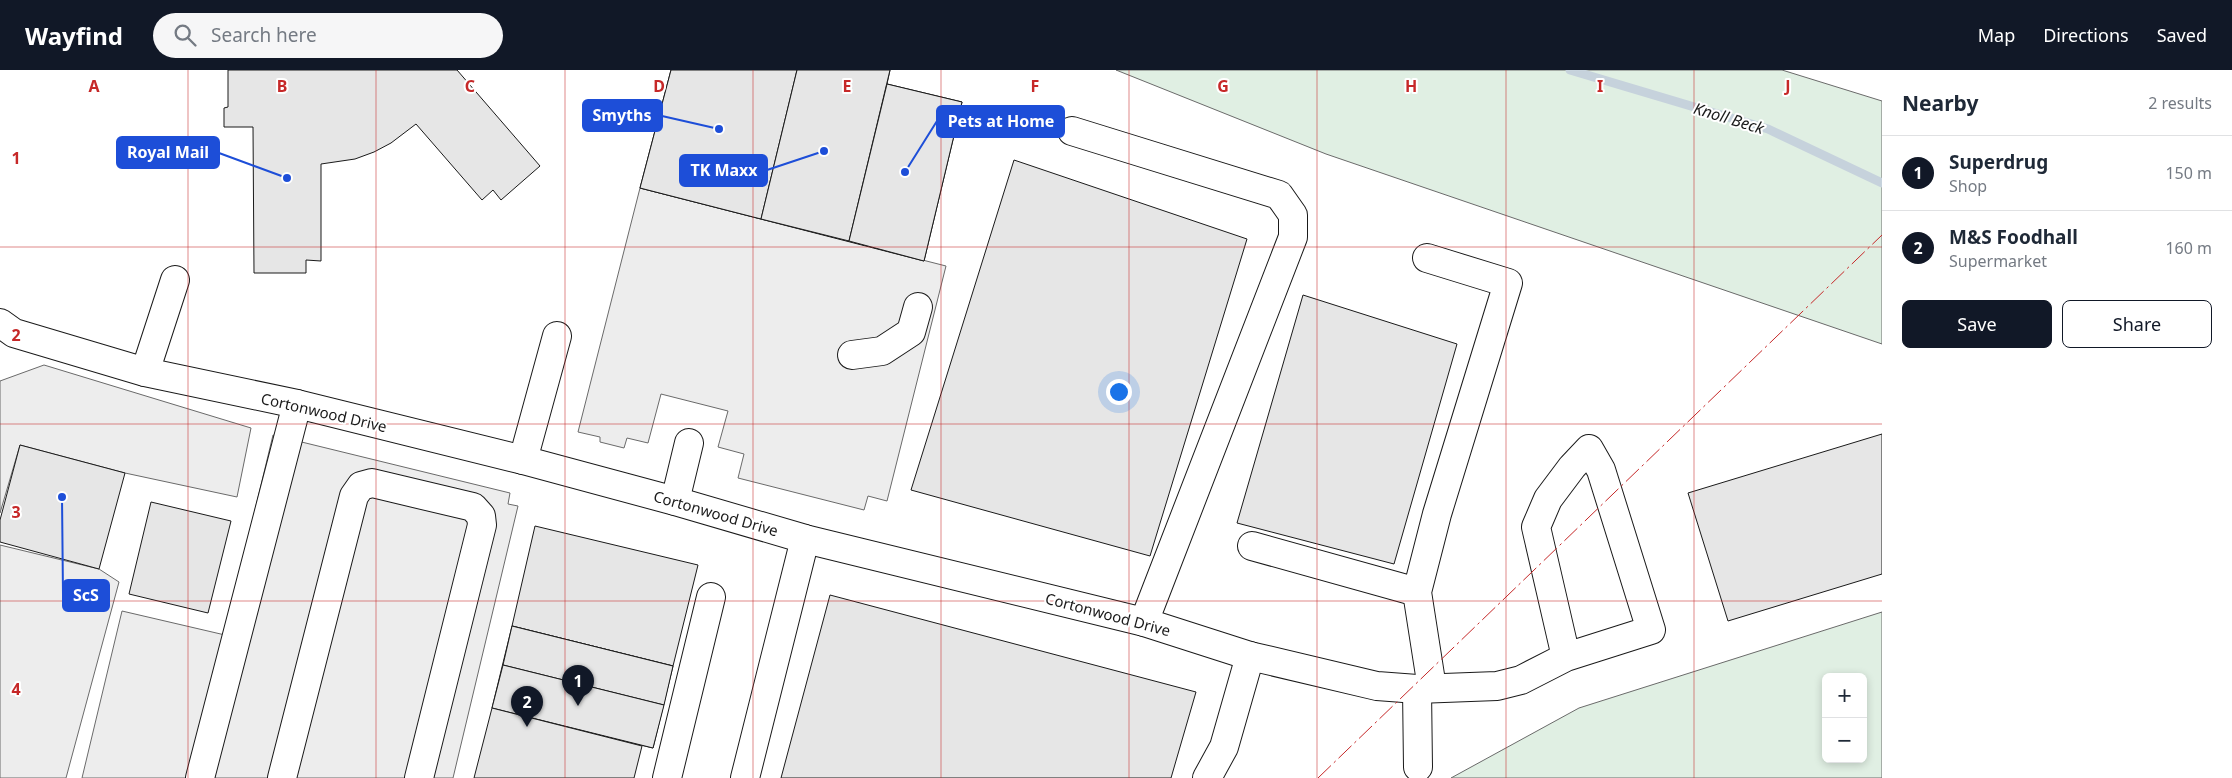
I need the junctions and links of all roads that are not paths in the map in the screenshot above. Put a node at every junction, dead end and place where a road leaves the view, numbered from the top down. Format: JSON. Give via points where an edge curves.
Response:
{"nodes":[{"id":1,"x":1072,"y":131,"type":"dead end"},
{"id":2,"x":1427,"y":258,"type":"dead end"},
{"id":3,"x":175,"y":280,"type":"dead end"},
{"id":4,"x":918,"y":307,"type":"dead end"},
{"id":5,"x":5,"y":331,"type":"edge"},
{"id":6,"x":557,"y":336,"type":"dead end"},
{"id":7,"x":852,"y":355,"type":"dead end"},
{"id":8,"x":145,"y":372,"type":"junction"},
{"id":9,"x":297,"y":404,"type":"junction"},
{"id":10,"x":689,"y":443,"type":"dead end"},
{"id":11,"x":523,"y":460,"type":"junction"},
{"id":12,"x":675,"y":501,"type":"junction"},
{"id":13,"x":805,"y":539,"type":"junction"},
{"id":14,"x":1252,"y":546,"type":"dead end"},
{"id":15,"x":1417,"y":592,"type":"junction"},
{"id":16,"x":711,"y":597,"type":"dead end"},
{"id":17,"x":1144,"y":622,"type":"junction"},
{"id":18,"x":1250,"y":656,"type":"junction"},
{"id":19,"x":1566,"y":657,"type":"junction"},
{"id":20,"x":1425,"y":689,"type":"junction"},
{"id":21,"x":1418,"y":767,"type":"dead end"},
{"id":22,"x":200,"y":778,"type":"edge"},
{"id":23,"x":282,"y":778,"type":"edge"},
{"id":24,"x":419,"y":778,"type":"edge"},
{"id":25,"x":668,"y":778,"type":"edge"},
{"id":26,"x":745,"y":778,"type":"edge"},
{"id":27,"x":1207,"y":778,"type":"edge"}],
"edges":[{"from":1,"to":17,"type":"street","via":[[1279,195],[1294,215],[1292,237]]},
{"from":2,"to":15,"type":"street","via":[[1508,284],[1437,514]]},
{"from":3,"to":8,"type":"street"},
{"from":4,"to":7,"type":"street","via":[[911,332],[882,350]]},
{"from":5,"to":8,"type":"street","name":"Cortonwood Drive"},
{"from":6,"to":11,"type":"street"},
{"from":8,"to":9,"type":"street","name":"Cortonwood Drive"},
{"from":9,"to":11,"type":"street","name":"Cortonwood Drive"},
{"from":9,"to":22,"type":"street"},
{"from":10,"to":12,"type":"street"},
{"from":11,"to":12,"type":"street","name":"Cortonwood Drive"},
{"from":12,"to":13,"type":"street","name":"Cortonwood Drive"},
{"from":13,"to":17,"type":"street","name":"Cortonwood Drive"},
{"from":13,"to":26,"type":"street"},
{"from":14,"to":15,"type":"street"},
{"from":15,"to":20,"type":"street"},
{"from":16,"to":25,"type":"street"},
{"from":17,"to":18,"type":"street","name":"Cortonwood Drive"},
{"from":18,"to":20,"type":"street","name":"Cortonwood Drive","via":[[1376,686]]},
{"from":18,"to":27,"type":"street","via":[[1224,747]]},
{"from":19,"to":19,"type":"street","name":"Cortonwood Drive","via":[[1536,526],[1548,499],[1590,449],[1601,470],[1651,630]]},
{"from":19,"to":20,"type":"street","name":"Cortonwood Drive","via":[[1521,680],[1497,686]]},
{"from":20,"to":21,"type":"street"},
{"from":23,"to":24,"type":"street","via":[[354,496],[361,486],[372,483],[473,507],[481,516],[482,525]]}]}
